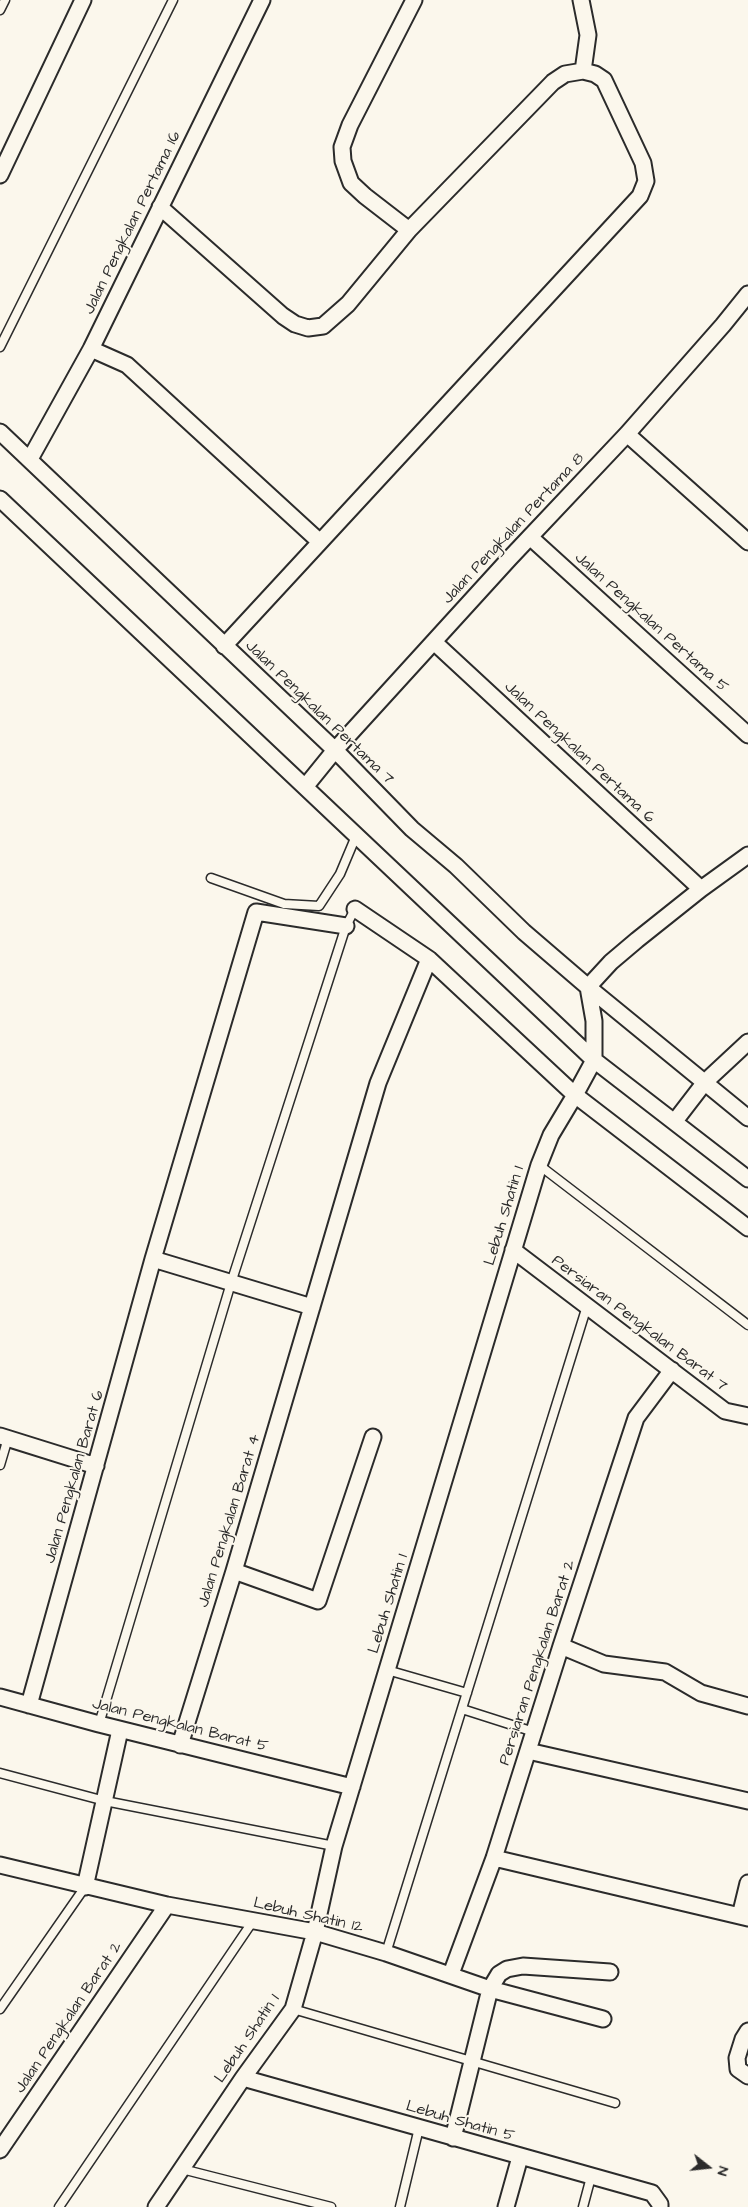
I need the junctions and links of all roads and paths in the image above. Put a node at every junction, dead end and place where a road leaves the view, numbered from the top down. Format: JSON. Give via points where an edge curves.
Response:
{"nodes":[{"id":1,"x":5,"y":0,"type":"edge"},
{"id":2,"x":84,"y":0,"type":"edge"},
{"id":3,"x":174,"y":0,"type":"edge"},
{"id":4,"x":262,"y":0,"type":"edge"},
{"id":5,"x":414,"y":0,"type":"edge"},
{"id":6,"x":581,"y":0,"type":"edge"},
{"id":7,"x":0,"y":10,"type":"edge"},
{"id":8,"x":583,"y":71,"type":"junction"},
{"id":9,"x":0,"y":175,"type":"edge"},
{"id":10,"x":160,"y":207,"type":"junction"},
{"id":11,"x":409,"y":230,"type":"junction"},
{"id":12,"x":748,"y":294,"type":"edge"},
{"id":13,"x":0,"y":347,"type":"edge"},
{"id":14,"x":92,"y":349,"type":"junction"},
{"id":15,"x":0,"y":432,"type":"edge"},
{"id":16,"x":627,"y":434,"type":"junction"},
{"id":17,"x":30,"y":459,"type":"junction"},
{"id":18,"x":0,"y":499,"type":"edge"},
{"id":19,"x":530,"y":537,"type":"junction"},
{"id":20,"x":320,"y":542,"type":"junction"},
{"id":21,"x":748,"y":542,"type":"edge"},
{"id":22,"x":434,"y":642,"type":"junction"},
{"id":23,"x":224,"y":646,"type":"junction"},
{"id":24,"x":748,"y":735,"type":"edge"},
{"id":25,"x":335,"y":750,"type":"junction"},
{"id":26,"x":305,"y":787,"type":"junction"},
{"id":27,"x":356,"y":836,"type":"junction"},
{"id":28,"x":748,"y":855,"type":"edge"},
{"id":29,"x":211,"y":878,"type":"dead end"},
{"id":30,"x":701,"y":889,"type":"junction"},
{"id":31,"x":355,"y":909,"type":"joint"},
{"id":32,"x":346,"y":926,"type":"junction"},
{"id":33,"x":429,"y":959,"type":"junction"},
{"id":34,"x":588,"y":988,"type":"junction"},
{"id":35,"x":748,"y":1042,"type":"edge"},
{"id":36,"x":594,"y":1060,"type":"junction"},
{"id":37,"x":705,"y":1082,"type":"junction"},
{"id":38,"x":576,"y":1095,"type":"junction"},
{"id":39,"x":748,"y":1118,"type":"edge"},
{"id":40,"x":676,"y":1121,"type":"junction"},
{"id":41,"x":539,"y":1165,"type":"junction"},
{"id":42,"x":748,"y":1179,"type":"edge"},
{"id":43,"x":748,"y":1228,"type":"edge"},
{"id":44,"x":513,"y":1250,"type":"junction"},
{"id":45,"x":153,"y":1259,"type":"junction"},
{"id":46,"x":231,"y":1283,"type":"junction"},
{"id":47,"x":587,"y":1306,"type":"junction"},
{"id":48,"x":312,"y":1307,"type":"junction"},
{"id":49,"x":748,"y":1325,"type":"edge"},
{"id":50,"x":672,"y":1370,"type":"junction"},
{"id":51,"x":748,"y":1416,"type":"edge"},
{"id":52,"x":4,"y":1437,"type":"edge"},
{"id":53,"x":373,"y":1437,"type":"dead end"},
{"id":54,"x":0,"y":1466,"type":"edge"},
{"id":55,"x":96,"y":1466,"type":"junction"},
{"id":56,"x":234,"y":1571,"type":"junction"},
{"id":57,"x":561,"y":1646,"type":"junction"},
{"id":58,"x":387,"y":1670,"type":"junction"},
{"id":59,"x":467,"y":1693,"type":"junction"},
{"id":60,"x":0,"y":1697,"type":"edge"},
{"id":61,"x":30,"y":1705,"type":"junction"},
{"id":62,"x":748,"y":1706,"type":"edge"},
{"id":63,"x":462,"y":1709,"type":"junction"},
{"id":64,"x":99,"y":1724,"type":"junction"},
{"id":65,"x":120,"y":1730,"type":"junction"},
{"id":66,"x":534,"y":1732,"type":"junction"},
{"id":67,"x":180,"y":1745,"type":"junction"},
{"id":68,"x":528,"y":1751,"type":"junction"},
{"id":69,"x":0,"y":1773,"type":"edge"},
{"id":70,"x":352,"y":1787,"type":"junction"},
{"id":71,"x":104,"y":1800,"type":"junction"},
{"id":72,"x":748,"y":1801,"type":"edge"},
{"id":73,"x":334,"y":1846,"type":"junction"},
{"id":74,"x":494,"y":1858,"type":"junction"},
{"id":75,"x":0,"y":1865,"type":"edge"},
{"id":76,"x":748,"y":1883,"type":"edge"},
{"id":77,"x":86,"y":1887,"type":"junction"},
{"id":78,"x":167,"y":1905,"type":"junction"},
{"id":79,"x":744,"y":1917,"type":"edge"},
{"id":80,"x":253,"y":1921,"type":"junction"},
{"id":81,"x":315,"y":1932,"type":"junction"},
{"id":82,"x":386,"y":1953,"type":"junction"},
{"id":83,"x":610,"y":1972,"type":"dead end"},
{"id":84,"x":451,"y":1974,"type":"junction"},
{"id":85,"x":490,"y":1989,"type":"junction"},
{"id":86,"x":0,"y":2009,"type":"edge"},
{"id":87,"x":293,"y":2009,"type":"junction"},
{"id":88,"x":603,"y":2019,"type":"dead end"},
{"id":89,"x":748,"y":2031,"type":"edge"},
{"id":90,"x":473,"y":2062,"type":"junction"},
{"id":91,"x":748,"y":2076,"type":"edge"},
{"id":92,"x":243,"y":2078,"type":"junction"},
{"id":93,"x":615,"y":2103,"type":"dead end"},
{"id":94,"x":419,"y":2128,"type":"junction"},
{"id":95,"x":453,"y":2138,"type":"junction"},
{"id":96,"x":0,"y":2150,"type":"edge"},
{"id":97,"x":520,"y":2157,"type":"junction"},
{"id":98,"x":182,"y":2169,"type":"junction"},
{"id":99,"x":591,"y":2177,"type":"junction"},
{"id":100,"x":59,"y":2207,"type":"edge"},
{"id":101,"x":156,"y":2207,"type":"edge"},
{"id":102,"x":331,"y":2207,"type":"edge"},
{"id":103,"x":400,"y":2207,"type":"edge"},
{"id":104,"x":506,"y":2207,"type":"edge"},
{"id":105,"x":583,"y":2207,"type":"edge"},
{"id":106,"x":660,"y":2207,"type":"edge"}],
"edges":[{"from":1,"to":7,"type":"lane"},
{"from":2,"to":9,"type":"street"},
{"from":3,"to":13,"type":"lane"},
{"from":4,"to":10,"type":"street","name":"Jalan Pengkalan Pertama 16"},
{"from":5,"to":11,"type":"street","via":[[342,147],[351,183]]},
{"from":6,"to":8,"type":"street","via":[[588,34]]},
{"from":8,"to":11,"type":"street","via":[[565,74],[553,82]]},
{"from":8,"to":20,"type":"street","via":[[604,80],[643,163],[646,181],[640,196]]},
{"from":10,"to":11,"type":"street","via":[[282,316],[308,328],[323,326],[348,304]]},
{"from":10,"to":14,"type":"street","name":"Jalan Pengkalan Pertama 16"},
{"from":12,"to":16,"type":"street","name":"Jalan Pengkalan Pertama 8"},
{"from":14,"to":17,"type":"street","name":"Jalan Pengkalan Pertama 16"},
{"from":14,"to":20,"type":"street","via":[[127,366]]},
{"from":15,"to":17,"type":"street","name":"Jalan Pengkalan Pertama 7"},
{"from":16,"to":19,"type":"street","name":"Jalan Pengkalan Pertama 8"},
{"from":16,"to":21,"type":"street"},
{"from":17,"to":23,"type":"street","name":"Jalan Pengkalan Pertama 7"},
{"from":18,"to":26,"type":"street"},
{"from":19,"to":22,"type":"street","name":"Jalan Pengkalan Pertama 8"},
{"from":19,"to":24,"type":"street","name":"Jalan Pengkalan Pertama 5"},
{"from":20,"to":23,"type":"street"},
{"from":22,"to":25,"type":"street","name":"Jalan Pengkalan Pertama 8"},
{"from":22,"to":30,"type":"street","name":"Jalan Pengkalan Pertama 6"},
{"from":23,"to":25,"type":"street","name":"Jalan Pengkalan Pertama 7"},
{"from":25,"to":26,"type":"street","name":"Jalan Pengkalan Pertama 8"},
{"from":25,"to":34,"type":"street","name":"Jalan Pengkalan Pertama 7","via":[[412,829]]},
{"from":26,"to":27,"type":"street"},
{"from":27,"to":29,"type":"lane","via":[[340,874],[319,906],[284,904]]},
{"from":27,"to":36,"type":"street"},
{"from":28,"to":30,"type":"street"},
{"from":30,"to":34,"type":"street","via":[[611,962]]},
{"from":31,"to":32,"type":"lane"},
{"from":31,"to":33,"type":"street"},
{"from":32,"to":45,"type":"street","name":"Jalan Pengkalan Barat 6","via":[[256,912]]},
{"from":32,"to":46,"type":"lane"},
{"from":33,"to":38,"type":"street"},
{"from":33,"to":48,"type":"street","name":"Jalan Pengkalan Barat 4","via":[[378,1083]]},
{"from":34,"to":36,"type":"street","name":"Lebuh Shatin 1","via":[[594,1022]]},
{"from":34,"to":37,"type":"street","name":"Jalan Pengkalan Pertama 7"},
{"from":35,"to":37,"type":"street"},
{"from":36,"to":38,"type":"street","name":"Lebuh Shatin 1"},
{"from":36,"to":40,"type":"street"},
{"from":37,"to":39,"type":"street","name":"Jalan Pengkalan Pertama 7"},
{"from":37,"to":40,"type":"street"},
{"from":38,"to":41,"type":"street","name":"Lebuh Shatin 1","via":[[551,1134]]},
{"from":38,"to":43,"type":"street"},
{"from":40,"to":42,"type":"street"},
{"from":41,"to":44,"type":"street","name":"Lebuh Shatin 1"},
{"from":41,"to":49,"type":"lane"},
{"from":44,"to":47,"type":"street","name":"Persiaran Pengkalan Barat 7"},
{"from":44,"to":58,"type":"street","name":"Lebuh Shatin 1"},
{"from":45,"to":46,"type":"street"},
{"from":45,"to":55,"type":"street","name":"Jalan Pengkalan Barat 6"},
{"from":46,"to":48,"type":"street"},
{"from":46,"to":64,"type":"lane"},
{"from":47,"to":50,"type":"street","name":"Persiaran Pengkalan Barat 7"},
{"from":47,"to":59,"type":"lane"},
{"from":48,"to":56,"type":"street","name":"Jalan Pengkalan Barat 4"},
{"from":50,"to":51,"type":"street","name":"Persiaran Pengkalan Barat 7","via":[[725,1411]]},
{"from":50,"to":57,"type":"street","name":"Persiaran Pengkalan Barat 2","via":[[636,1418]]},
{"from":52,"to":54,"type":"lane"},
{"from":52,"to":55,"type":"street"},
{"from":53,"to":56,"type":"street","via":[[318,1601]]},
{"from":55,"to":61,"type":"street","name":"Jalan Pengkalan Barat 6"},
{"from":56,"to":67,"type":"street","name":"Jalan Pengkalan Barat 4"},
{"from":57,"to":62,"type":"street","via":[[604,1664],[665,1672],[701,1693]]},
{"from":57,"to":66,"type":"street","name":"Persiaran Pengkalan Barat 2"},
{"from":58,"to":59,"type":"lane"},
{"from":58,"to":70,"type":"street","name":"Lebuh Shatin 1"},
{"from":59,"to":63,"type":"lane"},
{"from":60,"to":61,"type":"street","name":"Jalan Pengkalan Barat 5"},
{"from":61,"to":64,"type":"street","name":"Jalan Pengkalan Barat 5"},
{"from":63,"to":66,"type":"lane"},
{"from":63,"to":82,"type":"lane"},
{"from":64,"to":65,"type":"street","name":"Jalan Pengkalan Barat 5"},
{"from":65,"to":67,"type":"street","name":"Jalan Pengkalan Barat 5"},
{"from":65,"to":71,"type":"street"},
{"from":66,"to":68,"type":"street","name":"Persiaran Pengkalan Barat 2"},
{"from":67,"to":70,"type":"street","name":"Jalan Pengkalan Barat 5"},
{"from":68,"to":72,"type":"street"},
{"from":68,"to":74,"type":"street","name":"Persiaran Pengkalan Barat 2"},
{"from":69,"to":71,"type":"lane"},
{"from":70,"to":73,"type":"street","name":"Lebuh Shatin 1"},
{"from":71,"to":73,"type":"lane"},
{"from":71,"to":77,"type":"street"},
{"from":73,"to":81,"type":"street","name":"Lebuh Shatin 1"},
{"from":74,"to":79,"type":"street"},
{"from":74,"to":84,"type":"street","name":"Persiaran Pengkalan Barat 2"},
{"from":75,"to":77,"type":"street","name":"Lebuh Shatin 12"},
{"from":76,"to":79,"type":"street"},
{"from":77,"to":78,"type":"street","name":"Lebuh Shatin 12"},
{"from":77,"to":86,"type":"lane"},
{"from":78,"to":80,"type":"street","name":"Lebuh Shatin 12"},
{"from":78,"to":96,"type":"street","name":"Jalan Pengkalan Barat 2"},
{"from":80,"to":81,"type":"street","name":"Lebuh Shatin 12"},
{"from":80,"to":100,"type":"lane"},
{"from":81,"to":82,"type":"street","name":"Lebuh Shatin 12"},
{"from":81,"to":87,"type":"street","name":"Lebuh Shatin 1"},
{"from":82,"to":84,"type":"street","name":"Lebuh Shatin 12"},
{"from":83,"to":85,"type":"street","via":[[523,1966],[507,1968],[498,1974]]},
{"from":84,"to":85,"type":"street","name":"Lebuh Shatin 12"},
{"from":85,"to":88,"type":"street","name":"Lebuh Shatin 12"},
{"from":85,"to":90,"type":"street"},
{"from":87,"to":90,"type":"lane"},
{"from":87,"to":92,"type":"street","name":"Lebuh Shatin 1"},
{"from":89,"to":91,"type":"street","via":[[737,2058],[738,2069]]},
{"from":90,"to":93,"type":"lane"},
{"from":90,"to":95,"type":"street"},
{"from":92,"to":94,"type":"street","name":"Lebuh Shatin 5"},
{"from":92,"to":98,"type":"street","name":"Lebuh Shatin 1"},
{"from":94,"to":95,"type":"street","name":"Lebuh Shatin 5"},
{"from":94,"to":103,"type":"lane"},
{"from":95,"to":97,"type":"street","name":"Lebuh Shatin 5"},
{"from":97,"to":99,"type":"street","name":"Lebuh Shatin 5"},
{"from":97,"to":104,"type":"street"},
{"from":98,"to":101,"type":"street","name":"Lebuh Shatin 1"},
{"from":98,"to":102,"type":"lane"},
{"from":99,"to":105,"type":"lane"},
{"from":99,"to":106,"type":"street","name":"Lebuh Shatin 5","via":[[652,2194]]}]}
